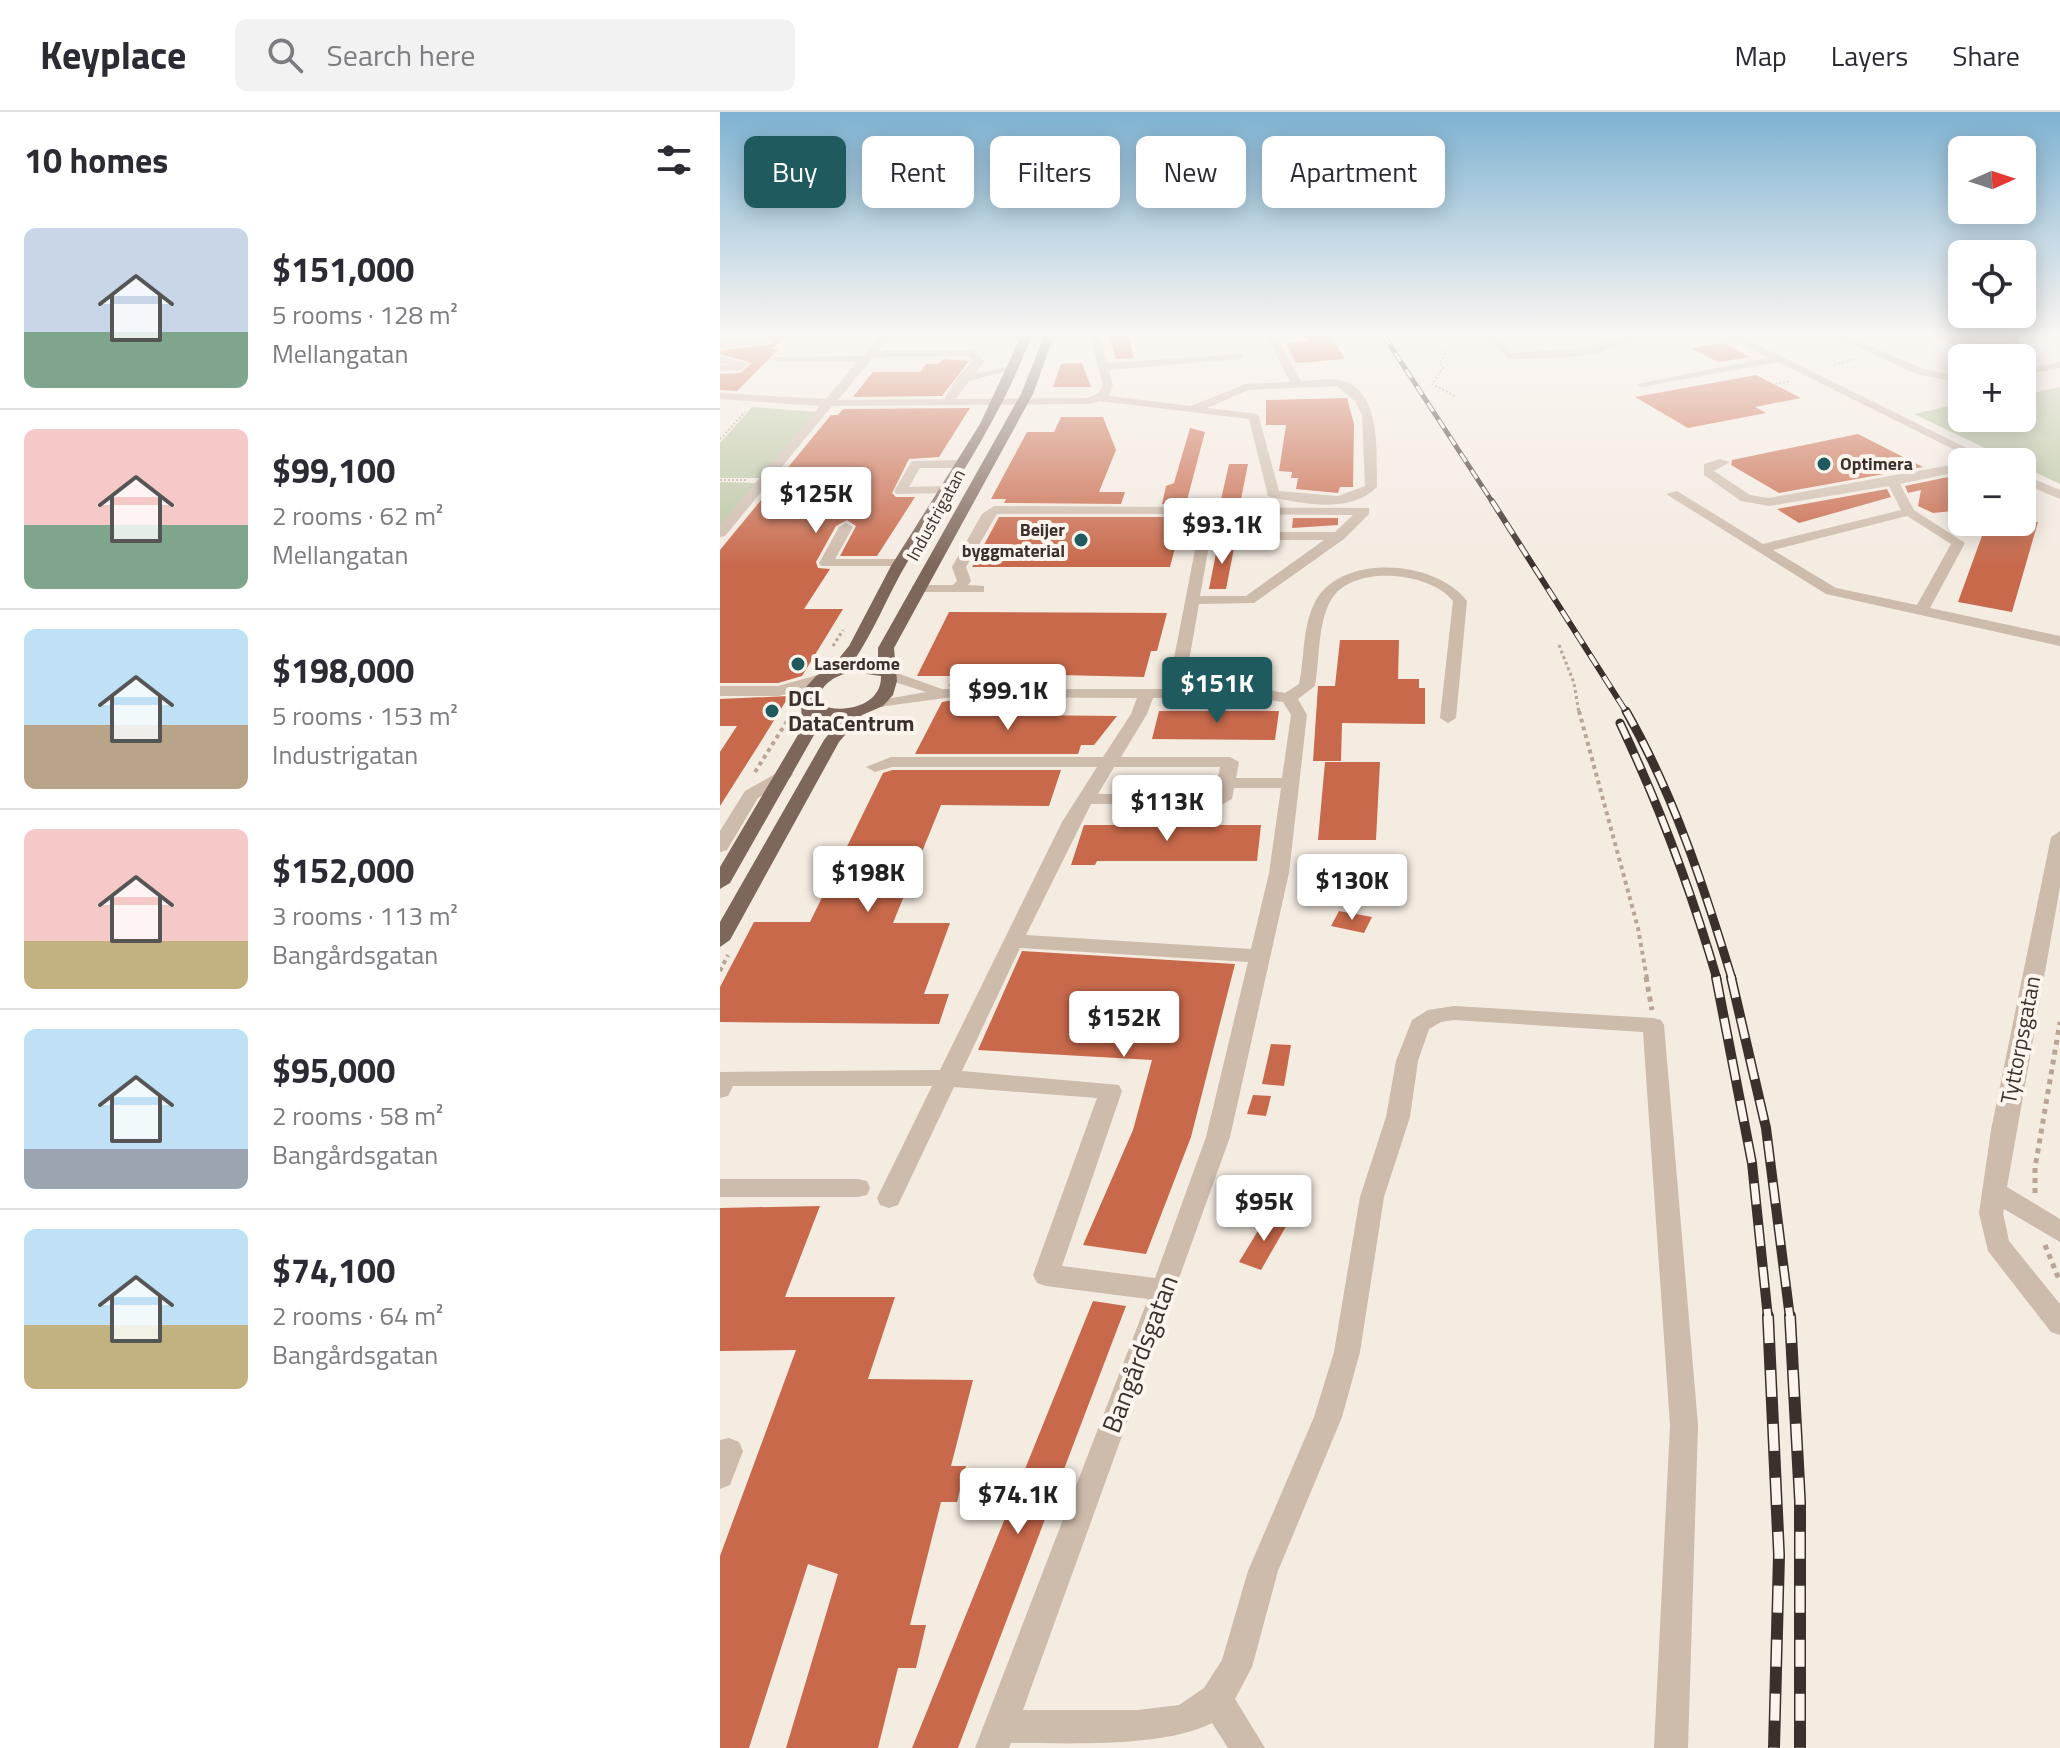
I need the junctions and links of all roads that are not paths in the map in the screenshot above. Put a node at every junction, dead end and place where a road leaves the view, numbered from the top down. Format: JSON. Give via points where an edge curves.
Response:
{"nodes":[{"id":1,"x":821,"y":412,"type":"edge"},
{"id":2,"x":990,"y":412,"type":"edge"},
{"id":3,"x":1016,"y":412,"type":"edge"},
{"id":4,"x":1216,"y":412,"type":"edge"},
{"id":5,"x":1367,"y":412,"type":"edge"},
{"id":6,"x":1886,"y":412,"type":"edge"},
{"id":7,"x":1958,"y":448,"type":"edge"},
{"id":8,"x":1724,"y":462,"type":"dead end"},
{"id":9,"x":959,"y":464,"type":"junction"},
{"id":10,"x":1948,"y":470,"type":"edge"},
{"id":11,"x":1893,"y":482,"type":"junction"},
{"id":12,"x":2036,"y":484,"type":"edge"},
{"id":13,"x":943,"y":490,"type":"junction"},
{"id":14,"x":1672,"y":494,"type":"dead end"},
{"id":15,"x":2060,"y":495,"type":"edge"},
{"id":16,"x":1209,"y":510,"type":"junction"},
{"id":17,"x":1909,"y":512,"type":"junction"},
{"id":18,"x":846,"y":527,"type":"dead end"},
{"id":19,"x":720,"y":533,"type":"edge"},
{"id":20,"x":1205,"y":536,"type":"junction"},
{"id":21,"x":1339,"y":536,"type":"junction"},
{"id":22,"x":1759,"y":549,"type":"junction"},
{"id":23,"x":899,"y":563,"type":"junction"},
{"id":24,"x":917,"y":589,"type":"junction"},
{"id":25,"x":957,"y":589,"type":"junction"},
{"id":26,"x":979,"y":589,"type":"dead end"},
{"id":27,"x":1193,"y":600,"type":"junction"},
{"id":28,"x":1921,"y":612,"type":"junction"},
{"id":29,"x":2060,"y":641,"type":"edge"},
{"id":30,"x":886,"y":673,"type":"junction"},
{"id":31,"x":831,"y":674,"type":"junction"},
{"id":32,"x":720,"y":691,"type":"edge"},
{"id":33,"x":779,"y":691,"type":"junction"},
{"id":34,"x":953,"y":692,"type":"junction"},
{"id":35,"x":1147,"y":693,"type":"junction"},
{"id":36,"x":1175,"y":694,"type":"junction"},
{"id":37,"x":810,"y":705,"type":"junction"},
{"id":38,"x":1293,"y":707,"type":"junction"},
{"id":39,"x":864,"y":708,"type":"junction"},
{"id":40,"x":1448,"y":718,"type":"dead end"},
{"id":41,"x":1106,"y":762,"type":"junction"},
{"id":42,"x":875,"y":767,"type":"dead end"},
{"id":43,"x":784,"y":774,"type":"junction"},
{"id":44,"x":1226,"y":783,"type":"junction"},
{"id":45,"x":1291,"y":783,"type":"junction"},
{"id":46,"x":1083,"y":799,"type":"junction"},
{"id":47,"x":720,"y":846,"type":"edge"},
{"id":48,"x":2059,"y":850,"type":"edge"},
{"id":49,"x":720,"y":883,"type":"edge"},
{"id":50,"x":720,"y":940,"type":"edge"},
{"id":51,"x":1016,"y":941,"type":"junction"},
{"id":52,"x":1262,"y":956,"type":"junction"},
{"id":53,"x":945,"y":1078,"type":"junction"},
{"id":54,"x":720,"y":1090,"type":"edge"},
{"id":55,"x":720,"y":1188,"type":"edge"},
{"id":56,"x":858,"y":1188,"type":"dead end"},
{"id":57,"x":1993,"y":1190,"type":"junction"},
{"id":58,"x":889,"y":1198,"type":"dead end"},
{"id":59,"x":2060,"y":1232,"type":"edge"},
{"id":60,"x":1164,"y":1290,"type":"junction"},
{"id":61,"x":2060,"y":1324,"type":"edge"},
{"id":62,"x":720,"y":1453,"type":"edge"},
{"id":63,"x":720,"y":1475,"type":"edge"},
{"id":64,"x":1216,"y":1700,"type":"junction"},
{"id":65,"x":996,"y":1737,"type":"edge"},
{"id":66,"x":1248,"y":1748,"type":"edge"},
{"id":67,"x":1671,"y":1748,"type":"edge"}],
"edges":[{"from":1,"to":19,"type":"street"},
{"from":2,"to":9,"type":"main road","name":"Industrigatan"},
{"from":3,"to":24,"type":"main road","name":"Industrigatan"},
{"from":4,"to":5,"type":"street","via":[[1254,416],[1273,493],[1290,498],[1362,496],[1371,487]]},
{"from":6,"to":7,"type":"street"},
{"from":8,"to":11,"type":"street","via":[[1708,467],[1708,472],[1755,501]]},
{"from":9,"to":13,"type":"main road","name":"Industrigatan"},
{"from":9,"to":13,"type":"street","via":[[916,464],[900,491]]},
{"from":10,"to":11,"type":"street"},
{"from":11,"to":17,"type":"street"},
{"from":12,"to":15,"type":"street"},
{"from":13,"to":23,"type":"main road","name":"Industrigatan"},
{"from":14,"to":22,"type":"street"},
{"from":16,"to":20,"type":"street"},
{"from":16,"to":21,"type":"street","via":[[1364,511]]},
{"from":16,"to":25,"type":"street","via":[[994,510],[959,567],[964,581]]},
{"from":17,"to":22,"type":"street"},
{"from":17,"to":28,"type":"street","via":[[1958,543]]},
{"from":18,"to":23,"type":"street","via":[[826,563]]},
{"from":20,"to":21,"type":"street"},
{"from":20,"to":27,"type":"street"},
{"from":21,"to":27,"type":"street","via":[[1249,600]]},
{"from":22,"to":28,"type":"street","via":[[1831,591]]},
{"from":23,"to":31,"type":"main road","name":"Industrigatan","via":[[862,641]]},
{"from":24,"to":25,"type":"street"},
{"from":24,"to":30,"type":"main road","name":"Industrigatan","via":[[886,648]]},
{"from":25,"to":26,"type":"street"},
{"from":27,"to":36,"type":"street"},
{"from":28,"to":29,"type":"street"},
{"from":30,"to":31,"type":"main road","via":[[867,666]]},
{"from":30,"to":34,"type":"street"},
{"from":30,"to":39,"type":"main road","name":"Industrigatan","via":[[887,690]]},
{"from":31,"to":33,"type":"street"},
{"from":31,"to":37,"type":"main road","name":"Industrigatan","via":[[812,692]]},
{"from":32,"to":33,"type":"street"},
{"from":33,"to":37,"type":"street"},
{"from":34,"to":35,"type":"street"},
{"from":34,"to":39,"type":"street"},
{"from":35,"to":36,"type":"street"},
{"from":35,"to":41,"type":"street"},
{"from":36,"to":38,"type":"street","via":[[1264,694]]},
{"from":37,"to":39,"type":"main road","via":[[828,714]]},
{"from":37,"to":43,"type":"main road","via":[[810,728]]},
{"from":38,"to":40,"type":"street","via":[[1307,686],[1317,621],[1331,590],[1371,574],[1408,574],[1442,582],[1460,601]]},
{"from":38,"to":45,"type":"street","name":"Bangårdsgatan"},
{"from":39,"to":50,"type":"main road","via":[[826,751]]},
{"from":41,"to":42,"type":"street","via":[[891,762]]},
{"from":41,"to":44,"type":"street","via":[[1230,762]]},
{"from":41,"to":46,"type":"street"},
{"from":43,"to":47,"type":"street","via":[[751,795]]},
{"from":43,"to":49,"type":"main road"},
{"from":44,"to":45,"type":"street"},
{"from":44,"to":46,"type":"street","via":[[1223,799]]},
{"from":45,"to":52,"type":"street","name":"Bangårdsgatan"},
{"from":46,"to":51,"type":"street"},
{"from":48,"to":57,"type":"street","name":"Tyttorpsgatan"},
{"from":51,"to":52,"type":"street"},
{"from":51,"to":53,"type":"street"},
{"from":52,"to":60,"type":"street","name":"Bangårdsgatan","via":[[1218,1137]]},
{"from":53,"to":54,"type":"street","via":[[726,1078]]},
{"from":53,"to":58,"type":"street"},
{"from":53,"to":60,"type":"street","via":[[1111,1091],[1046,1275]]},
{"from":55,"to":56,"type":"street"},
{"from":57,"to":59,"type":"street"},
{"from":57,"to":61,"type":"street","name":"Tyttorpsgatan","via":[[1997,1244]]},
{"from":60,"to":65,"type":"street","name":"Bangårdsgatan"},
{"from":62,"to":63,"type":"street","via":[[729,1451]]},
{"from":64,"to":65,"type":"street","via":[[1185,1721]]},
{"from":64,"to":66,"type":"street"},
{"from":64,"to":67,"type":"street","via":[[1236,1667],[1263,1571],[1328,1417],[1347,1352],[1372,1197],[1420,1025],[1436,1015],[1466,1013],[1653,1025],[1684,1425]]}]}
